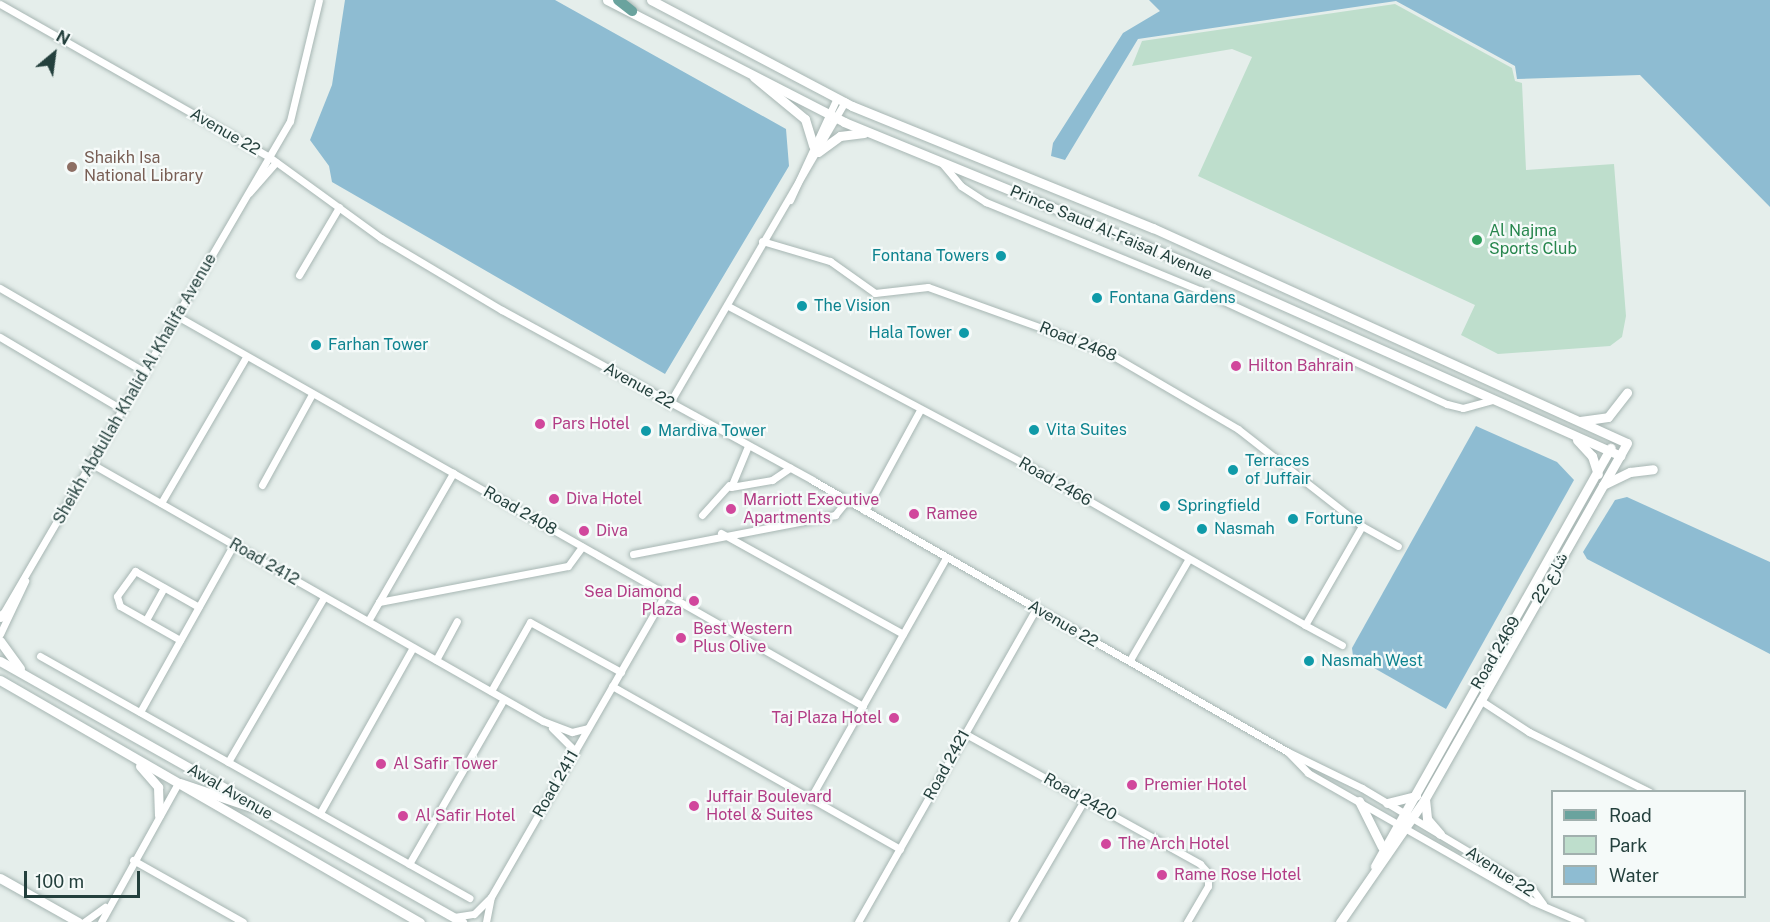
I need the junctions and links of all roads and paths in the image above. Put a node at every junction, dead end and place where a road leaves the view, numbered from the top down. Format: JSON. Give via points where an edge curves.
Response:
{"nodes":[{"id":1,"x":319,"y":0,"type":"edge"},
{"id":2,"x":607,"y":0,"type":"edge"},
{"id":3,"x":618,"y":0,"type":"edge"},
{"id":4,"x":651,"y":0,"type":"edge"},
{"id":5,"x":0,"y":3,"type":"edge"},
{"id":6,"x":632,"y":11,"type":"junction"},
{"id":7,"x":753,"y":75,"type":"junction"},
{"id":8,"x":841,"y":100,"type":"junction"},
{"id":9,"x":832,"y":116,"type":"junction"},
{"id":10,"x":869,"y":133,"type":"junction"},
{"id":11,"x":815,"y":149,"type":"junction"},
{"id":12,"x":268,"y":156,"type":"junction"},
{"id":13,"x":276,"y":162,"type":"junction"},
{"id":14,"x":941,"y":162,"type":"junction"},
{"id":15,"x":245,"y":197,"type":"junction"},
{"id":16,"x":339,"y":207,"type":"junction"},
{"id":17,"x":762,"y":241,"type":"junction"},
{"id":18,"x":299,"y":275,"type":"dead end"},
{"id":19,"x":0,"y":288,"type":"edge"},
{"id":20,"x":729,"y":307,"type":"junction"},
{"id":21,"x":177,"y":316,"type":"junction"},
{"id":22,"x":0,"y":337,"type":"edge"},
{"id":23,"x":246,"y":357,"type":"junction"},
{"id":24,"x":145,"y":372,"type":"junction"},
{"id":25,"x":1627,"y":393,"type":"dead end"},
{"id":26,"x":312,"y":394,"type":"junction"},
{"id":27,"x":1492,"y":400,"type":"junction"},
{"id":28,"x":669,"y":404,"type":"junction"},
{"id":29,"x":123,"y":410,"type":"junction"},
{"id":30,"x":920,"y":410,"type":"junction"},
{"id":31,"x":1575,"y":420,"type":"junction"},
{"id":32,"x":1565,"y":432,"type":"junction"},
{"id":33,"x":1615,"y":439,"type":"junction"},
{"id":34,"x":1627,"y":443,"type":"joint"},
{"id":35,"x":748,"y":446,"type":"junction"},
{"id":36,"x":1610,"y":451,"type":"junction"},
{"id":37,"x":1620,"y":456,"type":"junction"},
{"id":38,"x":92,"y":464,"type":"junction"},
{"id":39,"x":790,"y":468,"type":"junction"},
{"id":40,"x":1653,"y":469,"type":"dead end"},
{"id":41,"x":453,"y":473,"type":"junction"},
{"id":42,"x":1598,"y":474,"type":"junction"},
{"id":43,"x":1603,"y":484,"type":"junction"},
{"id":44,"x":262,"y":485,"type":"dead end"},
{"id":45,"x":729,"y":485,"type":"junction"},
{"id":46,"x":847,"y":501,"type":"junction"},
{"id":47,"x":161,"y":503,"type":"junction"},
{"id":48,"x":866,"y":511,"type":"junction"},
{"id":49,"x":702,"y":515,"type":"dead end"},
{"id":50,"x":1362,"y":526,"type":"junction"},
{"id":51,"x":721,"y":533,"type":"junction"},
{"id":52,"x":234,"y":544,"type":"junction"},
{"id":53,"x":1398,"y":546,"type":"dead end"},
{"id":54,"x":582,"y":547,"type":"junction"},
{"id":55,"x":633,"y":554,"type":"dead end"},
{"id":56,"x":946,"y":558,"type":"junction"},
{"id":57,"x":1188,"y":560,"type":"junction"},
{"id":58,"x":25,"y":581,"type":"junction"},
{"id":59,"x":164,"y":588,"type":"junction"},
{"id":60,"x":665,"y":594,"type":"junction"},
{"id":61,"x":324,"y":597,"type":"junction"},
{"id":62,"x":379,"y":602,"type":"junction"},
{"id":63,"x":199,"y":607,"type":"junction"},
{"id":64,"x":1036,"y":609,"type":"junction"},
{"id":65,"x":1,"y":617,"type":"edge"},
{"id":66,"x":146,"y":620,"type":"junction"},
{"id":67,"x":368,"y":621,"type":"junction"},
{"id":68,"x":457,"y":621,"type":"dead end"},
{"id":69,"x":1305,"y":625,"type":"junction"},
{"id":70,"x":0,"y":634,"type":"edge"},
{"id":71,"x":903,"y":634,"type":"junction"},
{"id":72,"x":180,"y":640,"type":"junction"},
{"id":73,"x":0,"y":641,"type":"edge"},
{"id":74,"x":1342,"y":645,"type":"dead end"},
{"id":75,"x":413,"y":647,"type":"junction"},
{"id":76,"x":40,"y":656,"type":"dead end"},
{"id":77,"x":436,"y":660,"type":"junction"},
{"id":78,"x":1130,"y":660,"type":"junction"},
{"id":79,"x":0,"y":661,"type":"edge"},
{"id":80,"x":621,"y":672,"type":"junction"},
{"id":81,"x":26,"y":674,"type":"junction"},
{"id":82,"x":1,"y":682,"type":"edge"},
{"id":83,"x":612,"y":686,"type":"junction"},
{"id":84,"x":491,"y":691,"type":"junction"},
{"id":85,"x":504,"y":699,"type":"junction"},
{"id":86,"x":1480,"y":700,"type":"junction"},
{"id":87,"x":863,"y":706,"type":"junction"},
{"id":88,"x":140,"y":712,"type":"junction"},
{"id":89,"x":543,"y":721,"type":"junction"},
{"id":90,"x":588,"y":728,"type":"junction"},
{"id":91,"x":964,"y":733,"type":"junction"},
{"id":92,"x":575,"y":751,"type":"junction"},
{"id":93,"x":1288,"y":752,"type":"junction"},
{"id":94,"x":132,"y":758,"type":"junction"},
{"id":95,"x":228,"y":762,"type":"junction"},
{"id":96,"x":178,"y":783,"type":"junction"},
{"id":97,"x":1646,"y":790,"type":"edge"},
{"id":98,"x":1421,"y":796,"type":"junction"},
{"id":99,"x":810,"y":799,"type":"junction"},
{"id":100,"x":1085,"y":800,"type":"junction"},
{"id":101,"x":1359,"y":801,"type":"junction"},
{"id":102,"x":1387,"y":803,"type":"junction"},
{"id":103,"x":253,"y":807,"type":"junction"},
{"id":104,"x":320,"y":813,"type":"junction"},
{"id":105,"x":1404,"y":813,"type":"junction"},
{"id":106,"x":159,"y":815,"type":"junction"},
{"id":107,"x":1413,"y":819,"type":"junction"},
{"id":108,"x":1401,"y":826,"type":"junction"},
{"id":109,"x":1440,"y":834,"type":"junction"},
{"id":110,"x":1382,"y":847,"type":"junction"},
{"id":111,"x":900,"y":849,"type":"junction"},
{"id":112,"x":133,"y":860,"type":"junction"},
{"id":113,"x":410,"y":864,"type":"junction"},
{"id":114,"x":1375,"y":866,"type":"junction"},
{"id":115,"x":0,"y":878,"type":"edge"},
{"id":116,"x":491,"y":897,"type":"junction"},
{"id":117,"x":470,"y":898,"type":"dead end"},
{"id":118,"x":108,"y":903,"type":"junction"},
{"id":119,"x":1543,"y":904,"type":"junction"},
{"id":120,"x":458,"y":920,"type":"edge"},
{"id":121,"x":78,"y":922,"type":"edge"},
{"id":122,"x":84,"y":922,"type":"edge"},
{"id":123,"x":101,"y":922,"type":"edge"},
{"id":124,"x":243,"y":922,"type":"edge"},
{"id":125,"x":420,"y":922,"type":"edge"},
{"id":126,"x":486,"y":922,"type":"edge"},
{"id":127,"x":858,"y":922,"type":"edge"},
{"id":128,"x":1013,"y":922,"type":"edge"},
{"id":129,"x":1187,"y":922,"type":"edge"},
{"id":130,"x":1340,"y":922,"type":"edge"},
{"id":131,"x":1581,"y":922,"type":"edge"}],
"edges":[{"from":1,"to":12,"type":"street","name":"Sheikh Abdullah Khalid Al Khalifa Avenue","via":[[299,99]]},
{"from":2,"to":6,"type":"street","name":"Prince Saud Al-Faisal Avenue"},
{"from":3,"to":6,"type":"main road"},
{"from":4,"to":8,"type":"street","name":"Prince Saud Al-Faisal Avenue"},
{"from":5,"to":12,"type":"street","name":"Avenue 22"},
{"from":6,"to":7,"type":"street","name":"Prince Saud Al-Faisal Avenue"},
{"from":7,"to":9,"type":"street","name":"Prince Saud Al-Faisal Avenue"},
{"from":7,"to":11,"type":"street","via":[[805,119]]},
{"from":8,"to":9,"type":"street"},
{"from":8,"to":31,"type":"street","name":"Prince Saud Al-Faisal Avenue","via":[[1196,247]]},
{"from":9,"to":10,"type":"street","name":"Prince Saud Al-Faisal Avenue"},
{"from":9,"to":11,"type":"street"},
{"from":10,"to":11,"type":"street","via":[[840,136]]},
{"from":10,"to":14,"type":"street","name":"Prince Saud Al-Faisal Avenue"},
{"from":11,"to":17,"type":"street","via":[[790,200]]},
{"from":12,"to":13,"type":"street","name":"Avenue 22"},
{"from":12,"to":15,"type":"street","name":"Sheikh Abdullah Khalid Al Khalifa Avenue"},
{"from":13,"to":15,"type":"street","name":"Sheikh Abdullah Khalid Al Khalifa Avenue"},
{"from":13,"to":16,"type":"street","name":"Avenue 22"},
{"from":14,"to":27,"type":"street","name":"Prince Saud Al-Faisal Avenue","via":[[1192,265]]},
{"from":14,"to":27,"type":"street","via":[[961,186],[986,202],[1200,290],[1448,404],[1463,408]]},
{"from":15,"to":21,"type":"street","name":"Sheikh Abdullah Khalid Al Khalifa Avenue"},
{"from":16,"to":18,"type":"street"},
{"from":16,"to":28,"type":"street","name":"Avenue 22","via":[[418,261]]},
{"from":17,"to":20,"type":"street"},
{"from":17,"to":50,"type":"street","name":"Road 2468","via":[[830,261],[875,293],[928,287],[1103,350],[1171,386],[1274,453]]},
{"from":19,"to":24,"type":"street"},
{"from":20,"to":28,"type":"street"},
{"from":20,"to":30,"type":"street","name":"Road 2466"},
{"from":21,"to":23,"type":"street","name":"Road 2408"},
{"from":21,"to":24,"type":"street","name":"Sheikh Abdullah Khalid Al Khalifa Avenue"},
{"from":22,"to":29,"type":"street"},
{"from":23,"to":26,"type":"street","name":"Road 2408"},
{"from":23,"to":47,"type":"street"},
{"from":24,"to":29,"type":"street","name":"Sheikh Abdullah Khalid Al Khalifa Avenue"},
{"from":25,"to":31,"type":"street","via":[[1608,417]]},
{"from":26,"to":41,"type":"street","name":"Road 2408"},
{"from":26,"to":44,"type":"street"},
{"from":27,"to":32,"type":"street","name":"Prince Saud Al-Faisal Avenue"},
{"from":28,"to":35,"type":"street","name":"Avenue 22"},
{"from":29,"to":38,"type":"street","name":"Sheikh Abdullah Khalid Al Khalifa Avenue"},
{"from":30,"to":48,"type":"street"},
{"from":30,"to":57,"type":"street","name":"Road 2466"},
{"from":31,"to":33,"type":"street","name":"Prince Saud Al-Faisal Avenue"},
{"from":32,"to":36,"type":"street","name":"Prince Saud Al-Faisal Avenue"},
{"from":32,"to":42,"type":"street","via":[[1592,456]]},
{"from":33,"to":34,"type":"street","name":"Prince Saud Al-Faisal Avenue"},
{"from":33,"to":36,"type":"street","name":"Road 2469"},
{"from":34,"to":37,"type":"street","name":"شارع 22"},
{"from":35,"to":39,"type":"street","name":"Avenue 22"},
{"from":35,"to":45,"type":"street"},
{"from":36,"to":37,"type":"street","name":"Prince Saud Al-Faisal Avenue"},
{"from":36,"to":42,"type":"street","name":"Road 2469"},
{"from":37,"to":43,"type":"street","name":"شارع 22"},
{"from":38,"to":47,"type":"street","name":"Road 2412"},
{"from":38,"to":58,"type":"street","name":"Sheikh Abdullah Khalid Al Khalifa Avenue"},
{"from":39,"to":45,"type":"street","via":[[772,480]]},
{"from":39,"to":46,"type":"street","name":"Avenue 22"},
{"from":40,"to":43,"type":"street","via":[[1630,472]]},
{"from":41,"to":54,"type":"street","name":"Road 2408"},
{"from":41,"to":62,"type":"street"},
{"from":42,"to":98,"type":"street","name":"Road 2469"},
{"from":43,"to":86,"type":"street","name":"شارع 22"},
{"from":45,"to":49,"type":"street"},
{"from":46,"to":48,"type":"street","name":"Avenue 22"},
{"from":46,"to":51,"type":"street","via":[[835,515]]},
{"from":47,"to":52,"type":"street","name":"Road 2412"},
{"from":48,"to":56,"type":"street","name":"Avenue 22"},
{"from":50,"to":53,"type":"street","name":"Road 2468"},
{"from":50,"to":69,"type":"street"},
{"from":51,"to":55,"type":"street"},
{"from":51,"to":71,"type":"street"},
{"from":52,"to":61,"type":"street","name":"Road 2412"},
{"from":52,"to":63,"type":"street"},
{"from":54,"to":60,"type":"street","name":"Road 2408"},
{"from":54,"to":62,"type":"street","via":[[568,566]]},
{"from":56,"to":64,"type":"street","name":"Avenue 22"},
{"from":56,"to":71,"type":"street"},
{"from":57,"to":69,"type":"street","name":"Road 2466"},
{"from":57,"to":78,"type":"street"},
{"from":58,"to":65,"type":"street","name":"Sheikh Abdullah Khalid Al Khalifa Avenue"},
{"from":58,"to":70,"type":"street","name":"Sheikh Abdullah Khalid Al Khalifa Avenue"},
{"from":59,"to":63,"type":"street"},
{"from":59,"to":66,"type":"street"},
{"from":59,"to":66,"type":"street","via":[[135,572],[117,596],[120,606]]},
{"from":60,"to":80,"type":"street","name":"Road 2411"},
{"from":60,"to":87,"type":"street","name":"Road 2408"},
{"from":61,"to":67,"type":"street","name":"Road 2412"},
{"from":61,"to":95,"type":"street"},
{"from":62,"to":67,"type":"street"},
{"from":63,"to":72,"type":"street"},
{"from":64,"to":78,"type":"street","name":"Avenue 22"},
{"from":64,"to":91,"type":"street","name":"Road 2421"},
{"from":66,"to":72,"type":"street"},
{"from":67,"to":75,"type":"street","name":"Road 2412"},
{"from":68,"to":77,"type":"street"},
{"from":69,"to":74,"type":"street","name":"Road 2466"},
{"from":71,"to":87,"type":"street"},
{"from":72,"to":88,"type":"street"},
{"from":73,"to":81,"type":"street"},
{"from":75,"to":77,"type":"street","name":"Road 2412"},
{"from":75,"to":104,"type":"street"},
{"from":76,"to":88,"type":"street"},
{"from":77,"to":84,"type":"street","name":"Road 2412"},
{"from":78,"to":93,"type":"street","name":"Avenue 22"},
{"from":79,"to":81,"type":"street","name":"Awal Avenue"},
{"from":80,"to":83,"type":"street","name":"Road 2411"},
{"from":80,"to":84,"type":"street","via":[[530,622]]},
{"from":81,"to":103,"type":"street","name":"Awal Avenue"},
{"from":82,"to":94,"type":"street","name":"Awal Avenue"},
{"from":83,"to":90,"type":"street","name":"Road 2411"},
{"from":83,"to":99,"type":"street"},
{"from":84,"to":85,"type":"street","name":"Road 2412"},
{"from":85,"to":89,"type":"street","name":"Road 2412"},
{"from":85,"to":113,"type":"street"},
{"from":86,"to":97,"type":"street","via":[[1529,732]]},
{"from":86,"to":98,"type":"street"},
{"from":87,"to":99,"type":"street"},
{"from":88,"to":95,"type":"street"},
{"from":89,"to":90,"type":"street","name":"Road 2412","via":[[572,732]]},
{"from":89,"to":92,"type":"street","name":"Road 2412"},
{"from":90,"to":92,"type":"street","name":"Road 2411"},
{"from":91,"to":100,"type":"street","name":"Road 2420"},
{"from":91,"to":111,"type":"street","name":"Road 2421"},
{"from":92,"to":116,"type":"street","name":"Road 2411"},
{"from":93,"to":101,"type":"street","name":"Avenue 22","via":[[1298,766]]},
{"from":93,"to":102,"type":"street","name":"Avenue 22"},
{"from":94,"to":96,"type":"street","name":"Awal Avenue"},
{"from":94,"to":106,"type":"street","via":[[158,787]]},
{"from":95,"to":104,"type":"street"},
{"from":96,"to":103,"type":"street"},
{"from":96,"to":106,"type":"street"},
{"from":96,"to":125,"type":"street","name":"Awal Avenue"},
{"from":98,"to":102,"type":"street"},
{"from":98,"to":105,"type":"street","name":"Road 2469"},
{"from":98,"to":107,"type":"street"},
{"from":98,"to":109,"type":"street","via":[[1427,819]]},
{"from":99,"to":111,"type":"street"},
{"from":100,"to":128,"type":"street"},
{"from":100,"to":129,"type":"street","name":"Road 2420","via":[[1208,873],[1208,885]]},
{"from":101,"to":108,"type":"street","name":"Avenue 22"},
{"from":101,"to":110,"type":"street"},
{"from":102,"to":105,"type":"street","name":"Avenue 22"},
{"from":103,"to":120,"type":"street","name":"Awal Avenue"},
{"from":104,"to":113,"type":"street"},
{"from":105,"to":107,"type":"street","name":"Avenue 22"},
{"from":105,"to":108,"type":"street","name":"Road 2469"},
{"from":106,"to":112,"type":"street"},
{"from":107,"to":108,"type":"street"},
{"from":107,"to":109,"type":"street","name":"Avenue 22"},
{"from":108,"to":110,"type":"street","name":"Road 2469"},
{"from":108,"to":114,"type":"street"},
{"from":108,"to":119,"type":"street","name":"Avenue 22"},
{"from":109,"to":119,"type":"street","name":"Avenue 22","via":[[1533,890]]},
{"from":110,"to":114,"type":"street","name":"Road 2469"},
{"from":111,"to":127,"type":"street","name":"Road 2421"},
{"from":112,"to":118,"type":"street"},
{"from":112,"to":124,"type":"street"},
{"from":113,"to":117,"type":"street"},
{"from":114,"to":130,"type":"street"},
{"from":115,"to":121,"type":"street"},
{"from":116,"to":120,"type":"street","name":"Road 2411","via":[[474,914]]},
{"from":116,"to":126,"type":"street","name":"Road 2411"},
{"from":118,"to":122,"type":"street"},
{"from":118,"to":123,"type":"street"},
{"from":119,"to":131,"type":"street"}]}
